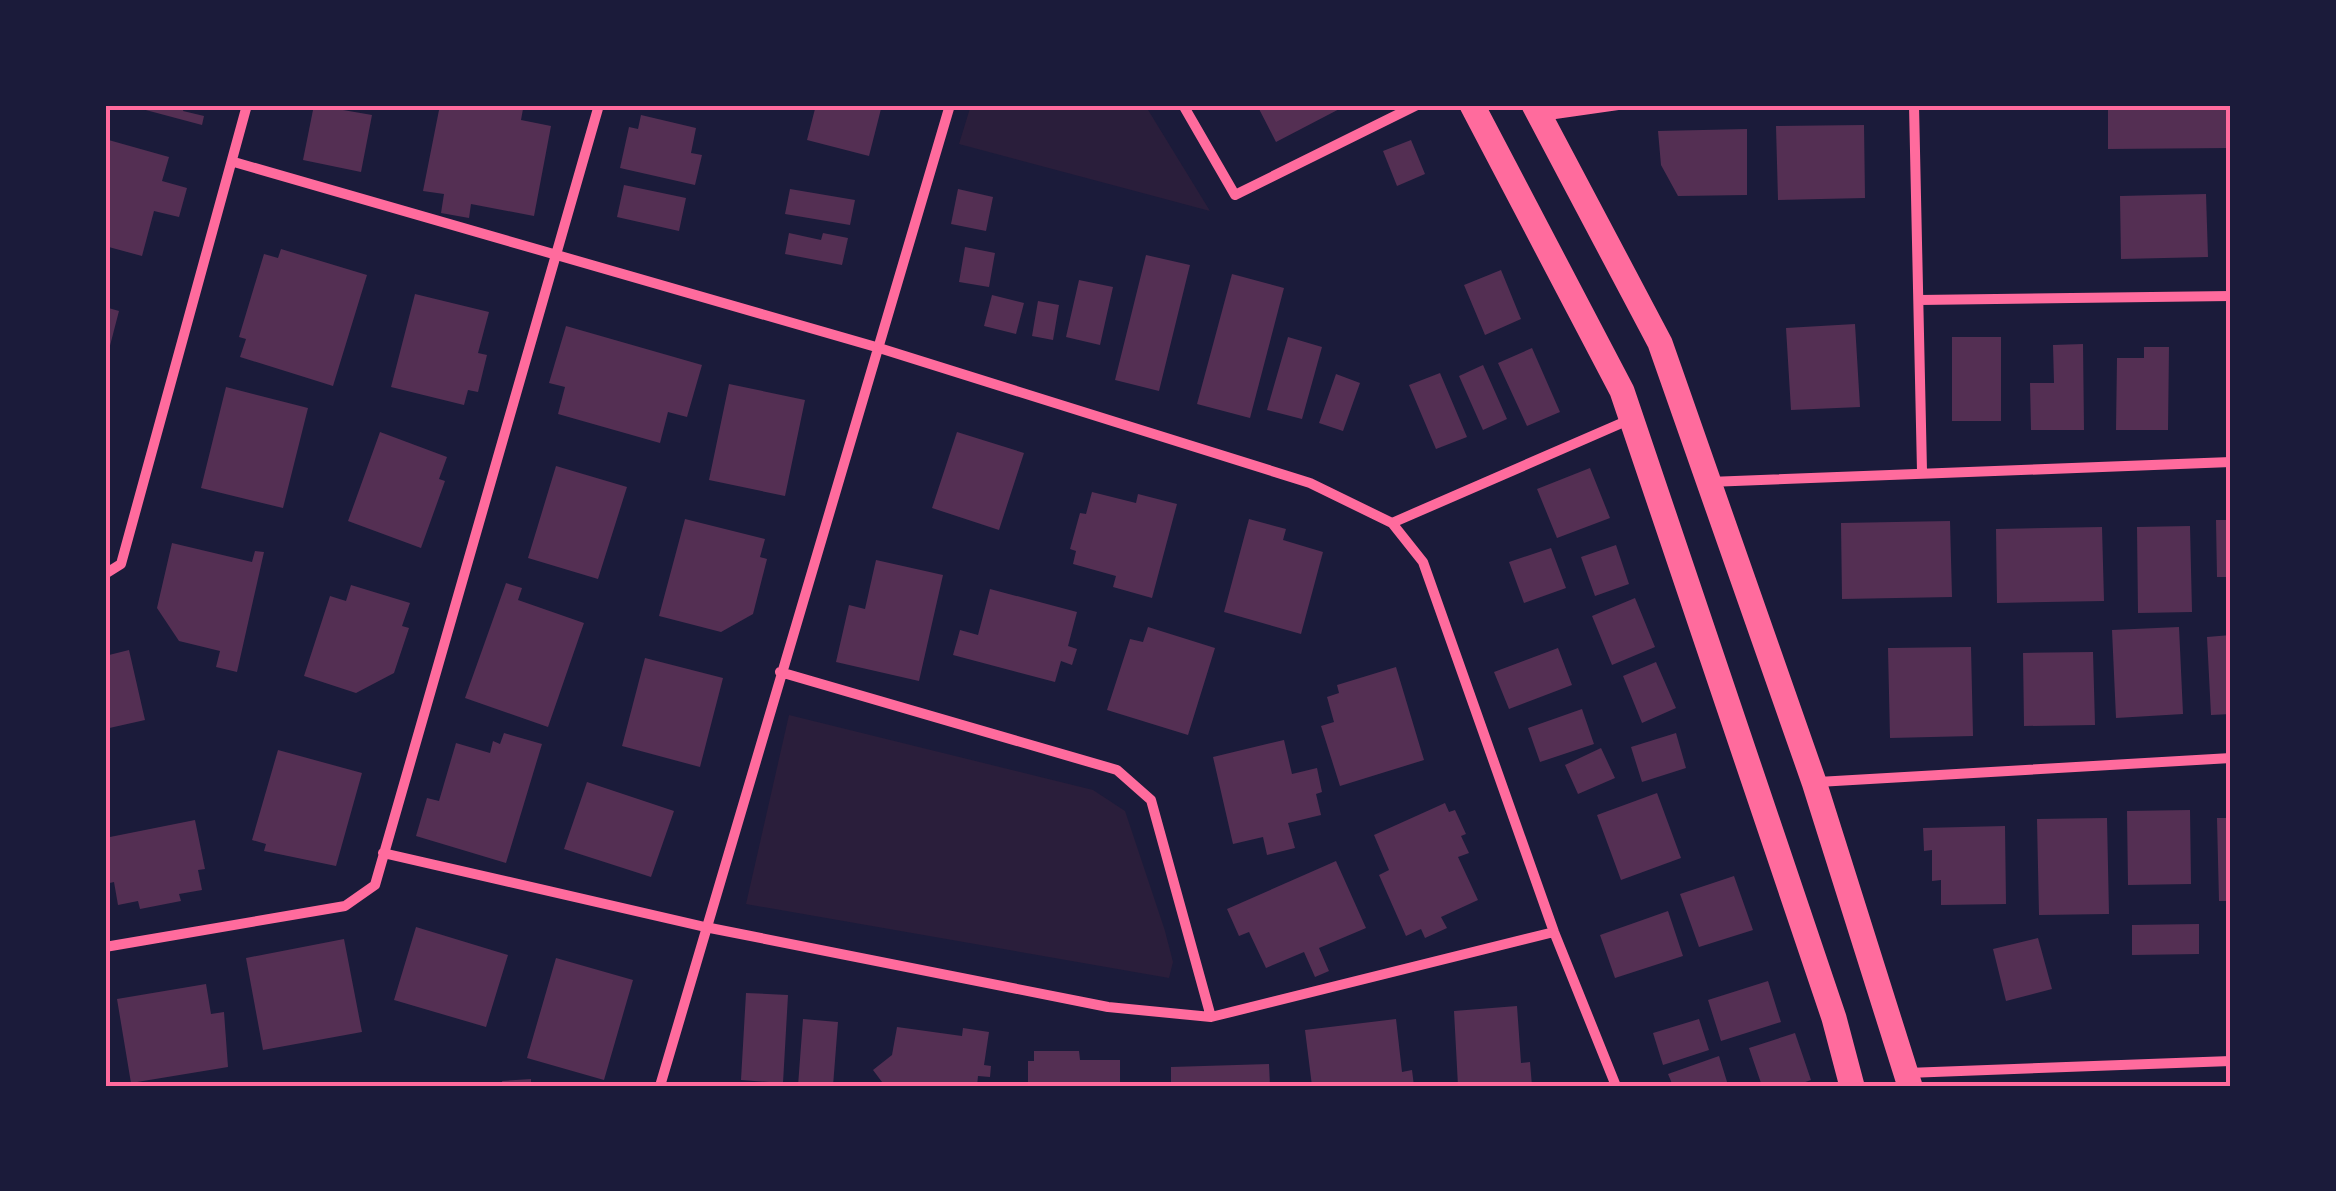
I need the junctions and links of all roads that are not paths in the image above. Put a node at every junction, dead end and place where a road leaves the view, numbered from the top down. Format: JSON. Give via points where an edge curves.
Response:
{"nodes":[{"id":1,"x":246,"y":105,"type":"edge"},
{"id":2,"x":599,"y":105,"type":"edge"},
{"id":3,"x":950,"y":105,"type":"edge"},
{"id":4,"x":1183,"y":105,"type":"edge"},
{"id":5,"x":1418,"y":105,"type":"edge"},
{"id":6,"x":1472,"y":105,"type":"edge"},
{"id":7,"x":1618,"y":105,"type":"edge"},
{"id":8,"x":1914,"y":105,"type":"edge"},
{"id":9,"x":1537,"y":111,"type":"edge"},
{"id":10,"x":234,"y":162,"type":"junction"},
{"id":11,"x":555,"y":256,"type":"junction"},
{"id":12,"x":2231,"y":296,"type":"edge"},
{"id":13,"x":1918,"y":300,"type":"junction"},
{"id":14,"x":876,"y":346,"type":"junction"},
{"id":15,"x":1632,"y":418,"type":"junction"},
{"id":16,"x":2231,"y":462,"type":"edge"},
{"id":17,"x":1922,"y":471,"type":"junction"},
{"id":18,"x":1708,"y":482,"type":"junction"},
{"id":19,"x":1392,"y":523,"type":"junction"},
{"id":20,"x":105,"y":574,"type":"edge"},
{"id":21,"x":780,"y":672,"type":"junction"},
{"id":22,"x":2231,"y":758,"type":"edge"},
{"id":23,"x":1814,"y":782,"type":"junction"},
{"id":24,"x":383,"y":853,"type":"junction"},
{"id":25,"x":705,"y":927,"type":"junction"},
{"id":26,"x":1554,"y":932,"type":"junction"},
{"id":27,"x":105,"y":948,"type":"edge"},
{"id":28,"x":1211,"y":1018,"type":"junction"},
{"id":29,"x":2231,"y":1061,"type":"edge"},
{"id":30,"x":1908,"y":1079,"type":"edge"},
{"id":31,"x":660,"y":1086,"type":"edge"},
{"id":32,"x":1616,"y":1086,"type":"edge"},
{"id":33,"x":1852,"y":1086,"type":"edge"}],
"edges":[{"from":1,"to":10,"type":"street"},
{"from":2,"to":11,"type":"street"},
{"from":3,"to":14,"type":"street"},
{"from":4,"to":5,"type":"street","via":[[1235,195]]},
{"from":6,"to":15,"type":"main road"},
{"from":7,"to":9,"type":"street"},
{"from":8,"to":13,"type":"street"},
{"from":9,"to":18,"type":"main road","via":[[1660,343]]},
{"from":10,"to":11,"type":"street"},
{"from":10,"to":20,"type":"street","via":[[122,564]]},
{"from":11,"to":14,"type":"street"},
{"from":11,"to":24,"type":"street"},
{"from":12,"to":13,"type":"street"},
{"from":13,"to":17,"type":"street"},
{"from":14,"to":19,"type":"street","via":[[1310,483]]},
{"from":14,"to":21,"type":"street"},
{"from":15,"to":19,"type":"street"},
{"from":15,"to":33,"type":"main road"},
{"from":16,"to":17,"type":"street"},
{"from":17,"to":18,"type":"street"},
{"from":18,"to":23,"type":"main road"},
{"from":19,"to":26,"type":"street","via":[[1423,562]]},
{"from":21,"to":25,"type":"street"},
{"from":21,"to":28,"type":"street","via":[[1117,770],[1151,800]]},
{"from":22,"to":23,"type":"street"},
{"from":23,"to":30,"type":"main road"},
{"from":24,"to":25,"type":"street"},
{"from":24,"to":27,"type":"street","via":[[375,886],[345,906]]},
{"from":25,"to":28,"type":"street","via":[[1108,1007]]},
{"from":25,"to":31,"type":"street"},
{"from":26,"to":28,"type":"street"},
{"from":26,"to":32,"type":"street"},
{"from":29,"to":30,"type":"street"}]}
